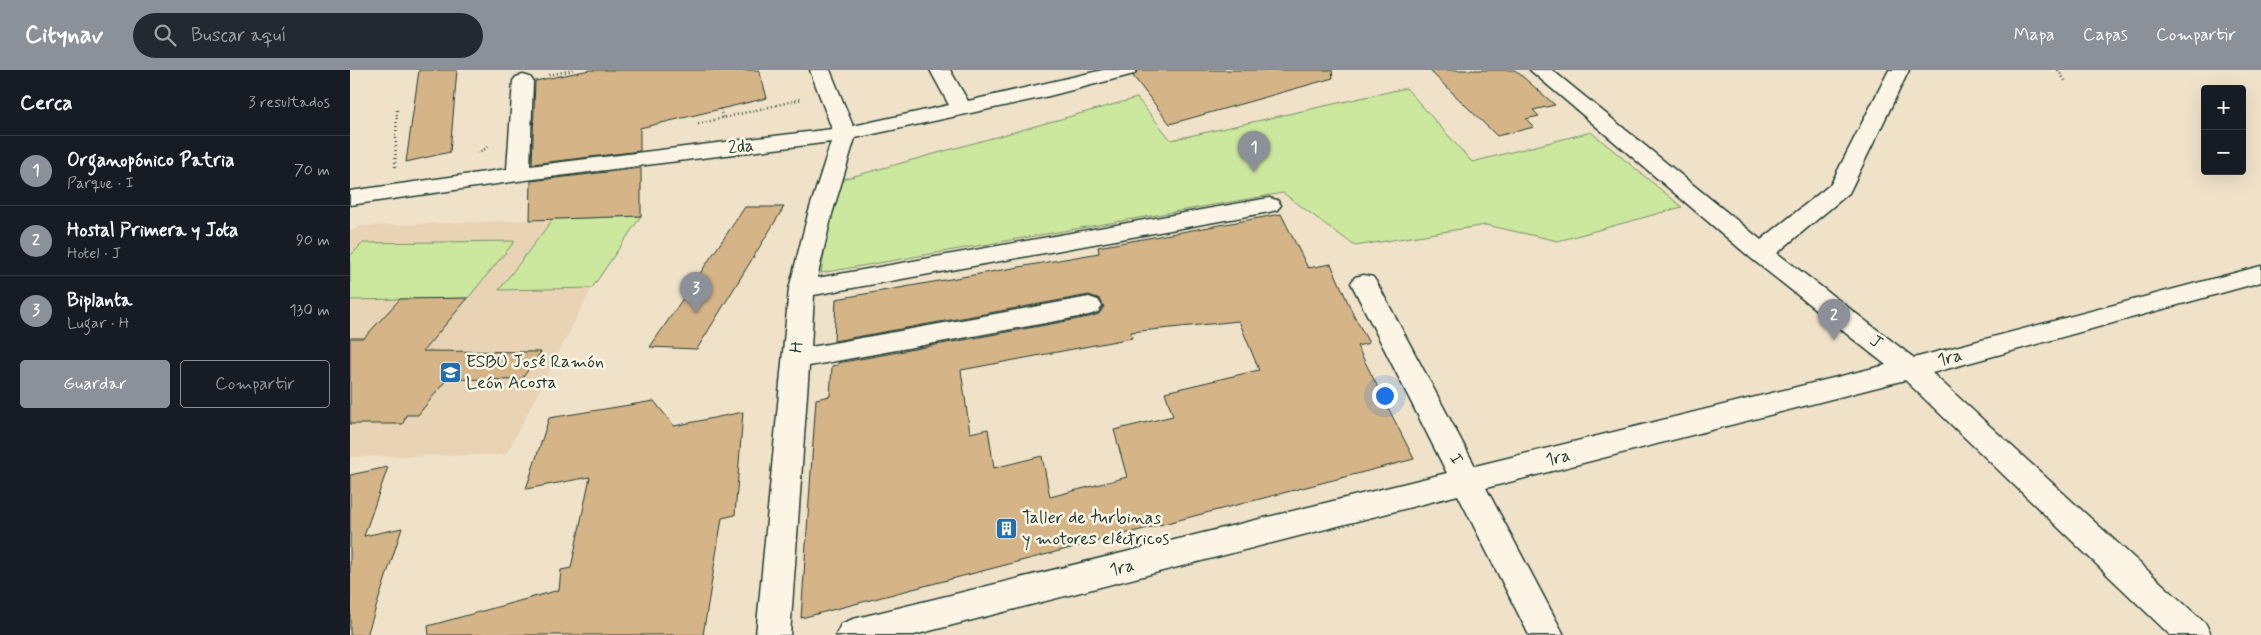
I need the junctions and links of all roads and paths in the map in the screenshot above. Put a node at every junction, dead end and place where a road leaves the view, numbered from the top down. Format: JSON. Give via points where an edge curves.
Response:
{"nodes":[{"id":1,"x":820,"y":70,"type":"edge"},
{"id":2,"x":940,"y":70,"type":"edge"},
{"id":3,"x":1127,"y":70,"type":"edge"},
{"id":4,"x":1540,"y":70,"type":"edge"},
{"id":5,"x":1899,"y":70,"type":"edge"},
{"id":6,"x":2058,"y":70,"type":"edge"},
{"id":7,"x":522,"y":81,"type":"dead end"},
{"id":8,"x":2066,"y":82,"type":"dead end"},
{"id":9,"x":720,"y":109,"type":"dead end"},
{"id":10,"x":962,"y":109,"type":"junction"},
{"id":11,"x":397,"y":110,"type":"dead end"},
{"id":12,"x":723,"y":118,"type":"dead end"},
{"id":13,"x":845,"y":134,"type":"junction"},
{"id":14,"x":518,"y":174,"type":"junction"},
{"id":15,"x":394,"y":192,"type":"junction"},
{"id":16,"x":350,"y":198,"type":"edge"},
{"id":17,"x":1269,"y":205,"type":"dead end"},
{"id":18,"x":1760,"y":253,"type":"junction"},
{"id":19,"x":2261,"y":274,"type":"edge"},
{"id":20,"x":1364,"y":283,"type":"dead end"},
{"id":21,"x":802,"y":289,"type":"junction"},
{"id":22,"x":1089,"y":306,"type":"dead end"},
{"id":23,"x":796,"y":359,"type":"junction"},
{"id":24,"x":1910,"y":369,"type":"junction"},
{"id":25,"x":1468,"y":481,"type":"junction"},
{"id":26,"x":773,"y":635,"type":"edge"},
{"id":27,"x":853,"y":635,"type":"edge"},
{"id":28,"x":1547,"y":635,"type":"edge"},
{"id":29,"x":2194,"y":635,"type":"edge"}],
"edges":[{"from":1,"to":13,"type":"street"},
{"from":2,"to":10,"type":"street"},
{"from":3,"to":10,"type":"street","name":"2da"},
{"from":4,"to":18,"type":"street","name":"J"},
{"from":5,"to":18,"type":"street","via":[[1841,188]]},
{"from":6,"to":8,"type":"path"},
{"from":7,"to":14,"type":"street"},
{"from":9,"to":12,"type":"path"},
{"from":10,"to":13,"type":"street","name":"2da"},
{"from":11,"to":15,"type":"path"},
{"from":13,"to":14,"type":"street","name":"2da"},
{"from":13,"to":21,"type":"street","name":"H","via":[[820,214]]},
{"from":14,"to":15,"type":"street","name":"2da"},
{"from":15,"to":16,"type":"street","name":"2da"},
{"from":17,"to":21,"type":"street"},
{"from":18,"to":24,"type":"street","name":"J"},
{"from":19,"to":24,"type":"street","name":"1ra"},
{"from":20,"to":25,"type":"street","name":"I"},
{"from":21,"to":23,"type":"street","name":"H"},
{"from":22,"to":23,"type":"street"},
{"from":23,"to":26,"type":"street","name":"H"},
{"from":24,"to":25,"type":"street","name":"1ra"},
{"from":24,"to":29,"type":"street","name":"J"},
{"from":25,"to":27,"type":"street","name":"1ra"},
{"from":25,"to":28,"type":"street","name":"I"}]}
